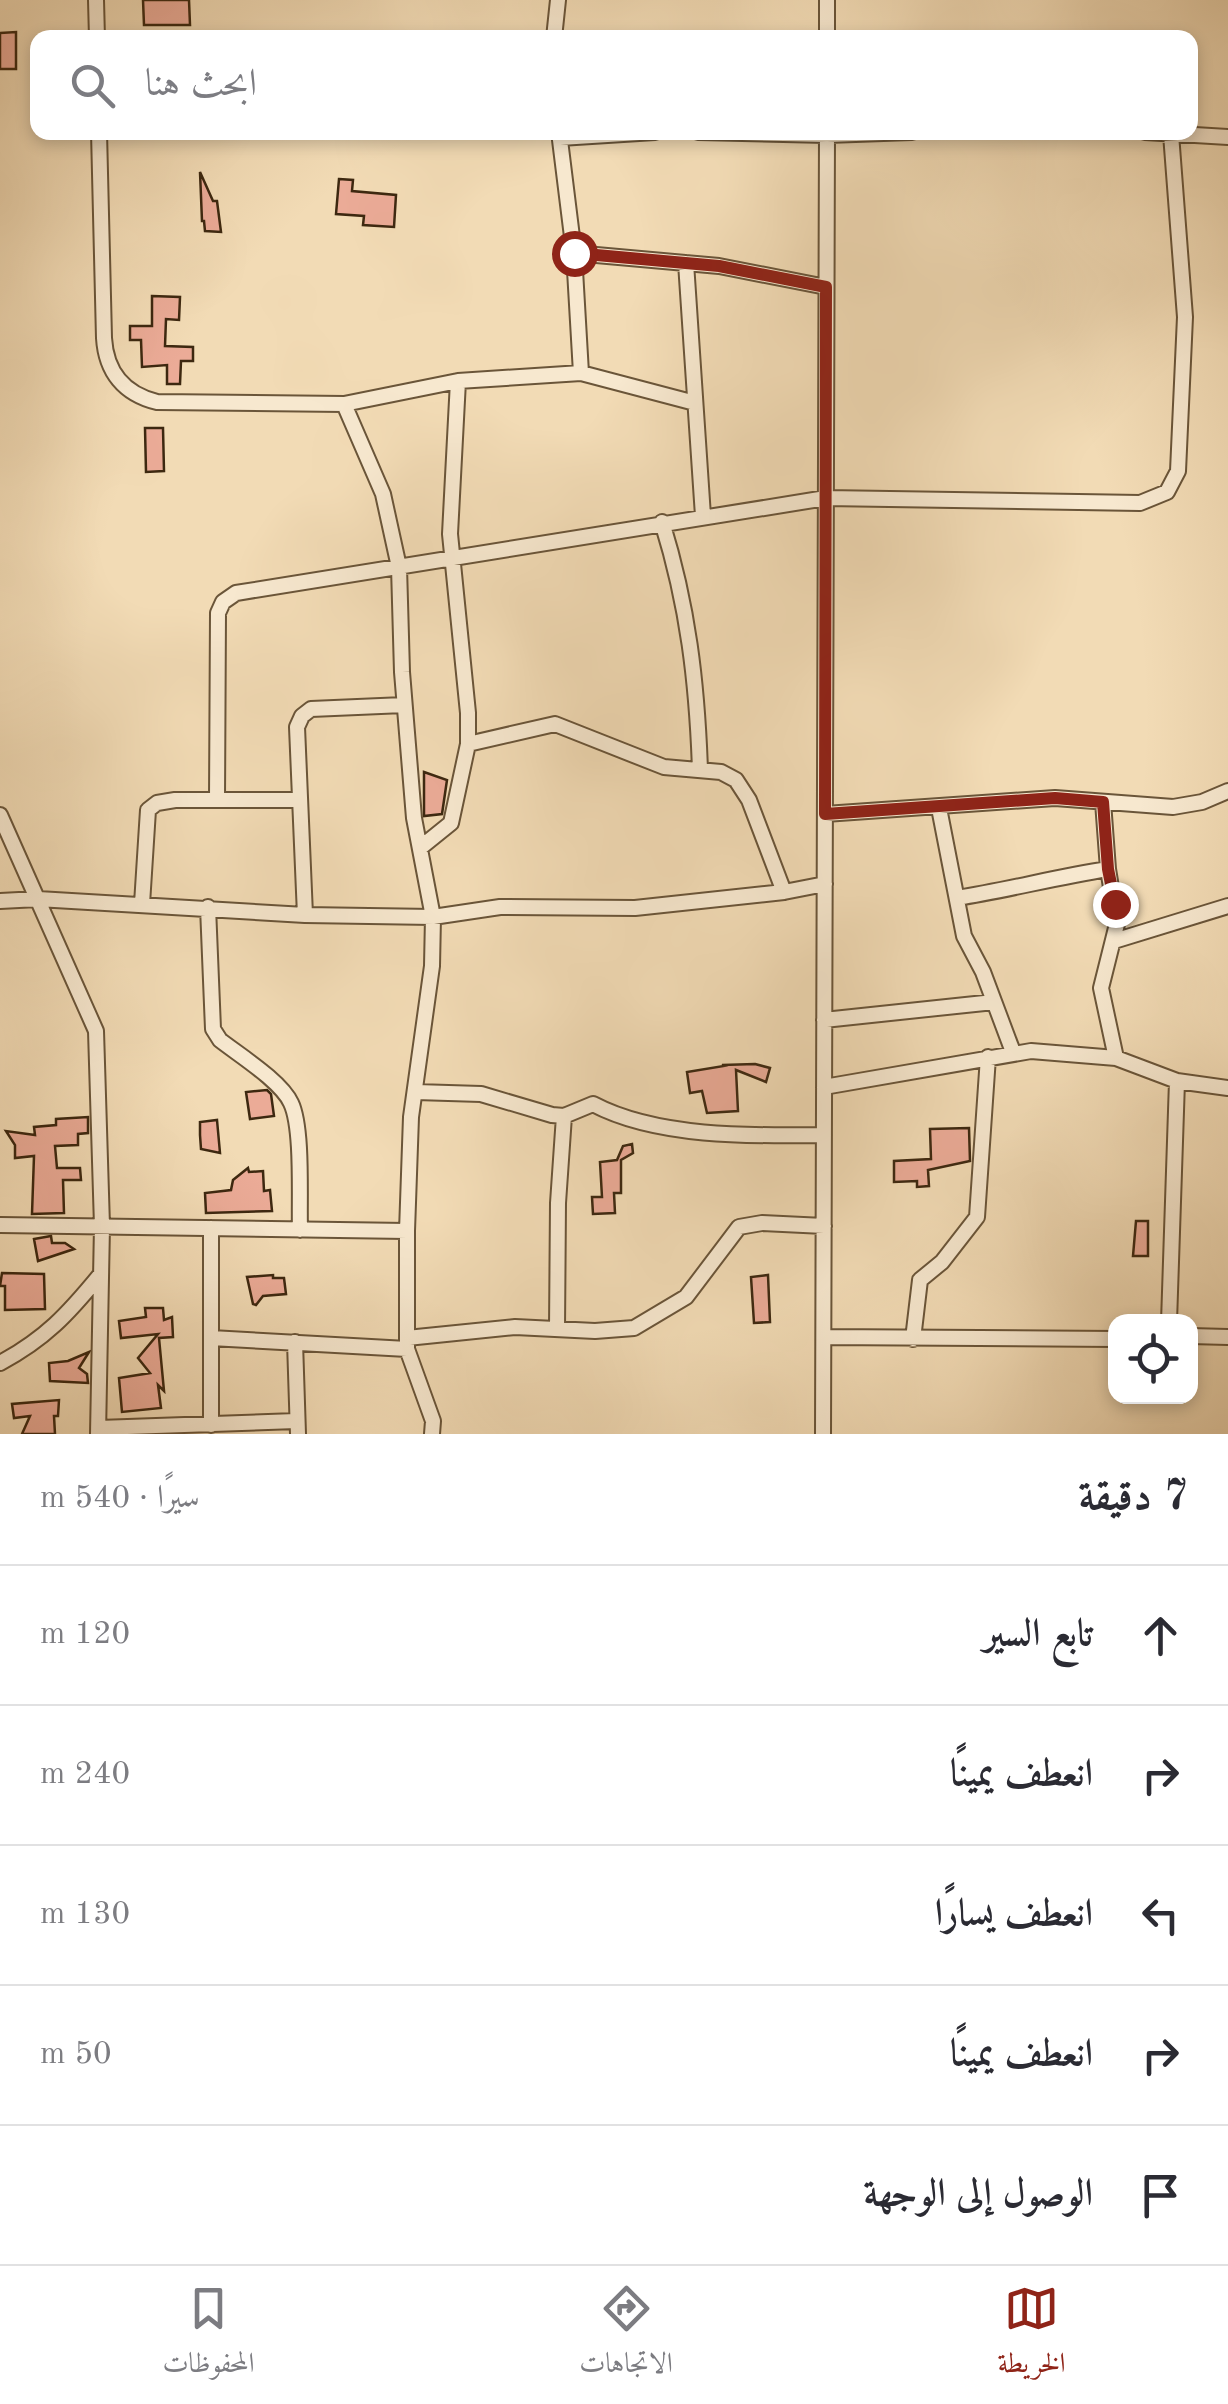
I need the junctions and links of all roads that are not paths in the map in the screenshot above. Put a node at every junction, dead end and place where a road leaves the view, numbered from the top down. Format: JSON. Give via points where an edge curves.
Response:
{"nodes":[{"id":1,"x":96,"y":0,"type":"edge"},
{"id":2,"x":558,"y":0,"type":"edge"},
{"id":3,"x":827,"y":0,"type":"edge"},
{"id":4,"x":97,"y":30,"type":"edge"},
{"id":5,"x":555,"y":30,"type":"edge"},
{"id":6,"x":827,"y":30,"type":"edge"},
{"id":7,"x":1198,"y":135,"type":"edge"},
{"id":8,"x":1228,"y":137,"type":"edge"},
{"id":9,"x":99,"y":140,"type":"edge"},
{"id":10,"x":560,"y":140,"type":"edge"},
{"id":11,"x":827,"y":140,"type":"edge"},
{"id":12,"x":1171,"y":140,"type":"edge"},
{"id":13,"x":574,"y":253,"type":"junction"},
{"id":14,"x":686,"y":263,"type":"junction"},
{"id":15,"x":826,"y":287,"type":"junction"},
{"id":16,"x":581,"y":373,"type":"junction"},
{"id":17,"x":458,"y":381,"type":"junction"},
{"id":18,"x":695,"y":403,"type":"junction"},
{"id":19,"x":344,"y":404,"type":"junction"},
{"id":20,"x":826,"y":498,"type":"junction"},
{"id":21,"x":702,"y":516,"type":"junction"},
{"id":22,"x":662,"y":522,"type":"junction"},
{"id":23,"x":453,"y":560,"type":"junction"},
{"id":24,"x":399,"y":567,"type":"junction"},
{"id":25,"x":404,"y":704,"type":"junction"},
{"id":26,"x":468,"y":744,"type":"junction"},
{"id":27,"x":700,"y":770,"type":"junction"},
{"id":28,"x":1228,"y":791,"type":"edge"},
{"id":29,"x":217,"y":800,"type":"junction"},
{"id":30,"x":298,"y":800,"type":"junction"},
{"id":31,"x":1103,"y":802,"type":"junction"},
{"id":32,"x":939,"y":808,"type":"junction"},
{"id":33,"x":0,"y":814,"type":"edge"},
{"id":34,"x":825,"y":814,"type":"junction"},
{"id":35,"x":420,"y":848,"type":"junction"},
{"id":36,"x":1108,"y":869,"type":"junction"},
{"id":37,"x":825,"y":884,"type":"junction"},
{"id":38,"x":784,"y":892,"type":"junction"},
{"id":39,"x":957,"y":898,"type":"junction"},
{"id":40,"x":38,"y":899,"type":"junction"},
{"id":41,"x":0,"y":900,"type":"edge"},
{"id":42,"x":142,"y":904,"type":"junction"},
{"id":43,"x":1228,"y":906,"type":"edge"},
{"id":44,"x":208,"y":907,"type":"junction"},
{"id":45,"x":305,"y":915,"type":"junction"},
{"id":46,"x":433,"y":917,"type":"junction"},
{"id":47,"x":1114,"y":941,"type":"junction"},
{"id":48,"x":994,"y":1002,"type":"junction"},
{"id":49,"x":824,"y":1020,"type":"junction"},
{"id":50,"x":1012,"y":1052,"type":"junction"},
{"id":51,"x":988,"y":1058,"type":"junction"},
{"id":52,"x":1116,"y":1058,"type":"junction"},
{"id":53,"x":1177,"y":1081,"type":"junction"},
{"id":54,"x":824,"y":1087,"type":"junction"},
{"id":55,"x":1228,"y":1088,"type":"edge"},
{"id":56,"x":416,"y":1092,"type":"junction"},
{"id":57,"x":564,"y":1116,"type":"junction"},
{"id":58,"x":824,"y":1135,"type":"junction"},
{"id":59,"x":0,"y":1225,"type":"edge"},
{"id":60,"x":102,"y":1226,"type":"junction"},
{"id":61,"x":824,"y":1226,"type":"junction"},
{"id":62,"x":211,"y":1228,"type":"junction"},
{"id":63,"x":300,"y":1230,"type":"junction"},
{"id":64,"x":407,"y":1231,"type":"junction"},
{"id":65,"x":100,"y":1274,"type":"junction"},
{"id":66,"x":1168,"y":1314,"type":"edge"},
{"id":67,"x":557,"y":1329,"type":"junction"},
{"id":68,"x":1198,"y":1336,"type":"edge"},
{"id":69,"x":824,"y":1337,"type":"junction"},
{"id":70,"x":1228,"y":1337,"type":"edge"},
{"id":71,"x":211,"y":1338,"type":"junction"},
{"id":72,"x":914,"y":1338,"type":"junction"},
{"id":73,"x":1108,"y":1339,"type":"edge"},
{"id":74,"x":295,"y":1342,"type":"junction"},
{"id":75,"x":407,"y":1344,"type":"junction"},
{"id":76,"x":0,"y":1363,"type":"edge"},
{"id":77,"x":211,"y":1425,"type":"junction"},
{"id":78,"x":297,"y":1428,"type":"edge"},
{"id":79,"x":98,"y":1431,"type":"edge"},
{"id":80,"x":432,"y":1434,"type":"edge"},
{"id":81,"x":824,"y":1434,"type":"edge"}],
"edges":[{"from":1,"to":4,"type":"street"},
{"from":2,"to":5,"type":"street"},
{"from":3,"to":6,"type":"street"},
{"from":7,"to":8,"type":"street"},
{"from":9,"to":19,"type":"street","via":[[104,351],[122,385],[157,402]]},
{"from":10,"to":13,"type":"street"},
{"from":11,"to":15,"type":"street"},
{"from":12,"to":20,"type":"street","via":[[1186,317],[1178,472],[1167,492],[1140,503]]},
{"from":13,"to":14,"type":"street"},
{"from":13,"to":16,"type":"street"},
{"from":14,"to":15,"type":"street"},
{"from":14,"to":18,"type":"street"},
{"from":15,"to":20,"type":"street"},
{"from":16,"to":17,"type":"street"},
{"from":16,"to":18,"type":"street"},
{"from":17,"to":19,"type":"street"},
{"from":17,"to":23,"type":"street"},
{"from":18,"to":21,"type":"street"},
{"from":19,"to":24,"type":"street","via":[[383,494]]},
{"from":20,"to":21,"type":"street"},
{"from":20,"to":34,"type":"street"},
{"from":21,"to":22,"type":"street"},
{"from":22,"to":23,"type":"street"},
{"from":22,"to":27,"type":"street","via":[[682,586]]},
{"from":23,"to":24,"type":"street"},
{"from":23,"to":26,"type":"street"},
{"from":24,"to":25,"type":"street"},
{"from":24,"to":29,"type":"street","via":[[236,592],[223,602]]},
{"from":25,"to":30,"type":"street","via":[[302,716],[296,727]]},
{"from":25,"to":35,"type":"street"},
{"from":26,"to":27,"type":"street","via":[[555,724],[664,767]]},
{"from":26,"to":35,"type":"street","via":[[451,823]]},
{"from":27,"to":38,"type":"street","via":[[736,780]]},
{"from":28,"to":31,"type":"street","via":[[1173,807]]},
{"from":29,"to":30,"type":"street"},
{"from":29,"to":42,"type":"street","via":[[175,800],[148,810]]},
{"from":30,"to":45,"type":"street"},
{"from":31,"to":32,"type":"street","via":[[1055,798]]},
{"from":31,"to":36,"type":"street"},
{"from":32,"to":34,"type":"street"},
{"from":32,"to":39,"type":"street"},
{"from":33,"to":40,"type":"street"},
{"from":34,"to":37,"type":"street"},
{"from":35,"to":46,"type":"street"},
{"from":36,"to":39,"type":"street"},
{"from":36,"to":47,"type":"street"},
{"from":37,"to":38,"type":"street"},
{"from":37,"to":49,"type":"street"},
{"from":38,"to":46,"type":"street","via":[[636,908],[500,907]]},
{"from":39,"to":48,"type":"street","via":[[964,936]]},
{"from":40,"to":41,"type":"street"},
{"from":40,"to":42,"type":"street"},
{"from":40,"to":60,"type":"street","via":[[96,1031]]},
{"from":42,"to":44,"type":"street"},
{"from":43,"to":47,"type":"street"},
{"from":44,"to":45,"type":"street"},
{"from":44,"to":63,"type":"street","via":[[213,1029],[291,1102]]},
{"from":45,"to":46,"type":"street"},
{"from":46,"to":56,"type":"street"},
{"from":47,"to":52,"type":"street","via":[[1101,988]]},
{"from":48,"to":49,"type":"street"},
{"from":48,"to":50,"type":"street"},
{"from":49,"to":54,"type":"street"},
{"from":50,"to":51,"type":"street"},
{"from":50,"to":52,"type":"street"},
{"from":51,"to":54,"type":"street"},
{"from":51,"to":72,"type":"street","via":[[977,1217],[920,1280]]},
{"from":52,"to":53,"type":"street"},
{"from":53,"to":55,"type":"street"},
{"from":53,"to":66,"type":"street"},
{"from":54,"to":58,"type":"street"},
{"from":56,"to":57,"type":"street","via":[[481,1094]]},
{"from":56,"to":64,"type":"street"},
{"from":57,"to":58,"type":"street","via":[[593,1104],[625,1117],[733,1136]]},
{"from":57,"to":67,"type":"street"},
{"from":58,"to":61,"type":"street"},
{"from":59,"to":60,"type":"street"},
{"from":60,"to":62,"type":"street"},
{"from":60,"to":65,"type":"street"},
{"from":61,"to":67,"type":"street","via":[[738,1227],[686,1297],[634,1328]]},
{"from":61,"to":69,"type":"street"},
{"from":62,"to":63,"type":"street"},
{"from":62,"to":71,"type":"street"},
{"from":63,"to":64,"type":"street"},
{"from":64,"to":75,"type":"street"},
{"from":65,"to":76,"type":"street","via":[[60,1324]]},
{"from":65,"to":79,"type":"street"},
{"from":67,"to":75,"type":"street","via":[[515,1327]]},
{"from":68,"to":70,"type":"street"},
{"from":69,"to":72,"type":"street"},
{"from":69,"to":81,"type":"street"},
{"from":71,"to":74,"type":"street"},
{"from":71,"to":77,"type":"street"},
{"from":72,"to":73,"type":"street"},
{"from":74,"to":75,"type":"street"},
{"from":74,"to":78,"type":"street"},
{"from":75,"to":80,"type":"street"},
{"from":77,"to":78,"type":"street"},
{"from":77,"to":79,"type":"street"}]}
